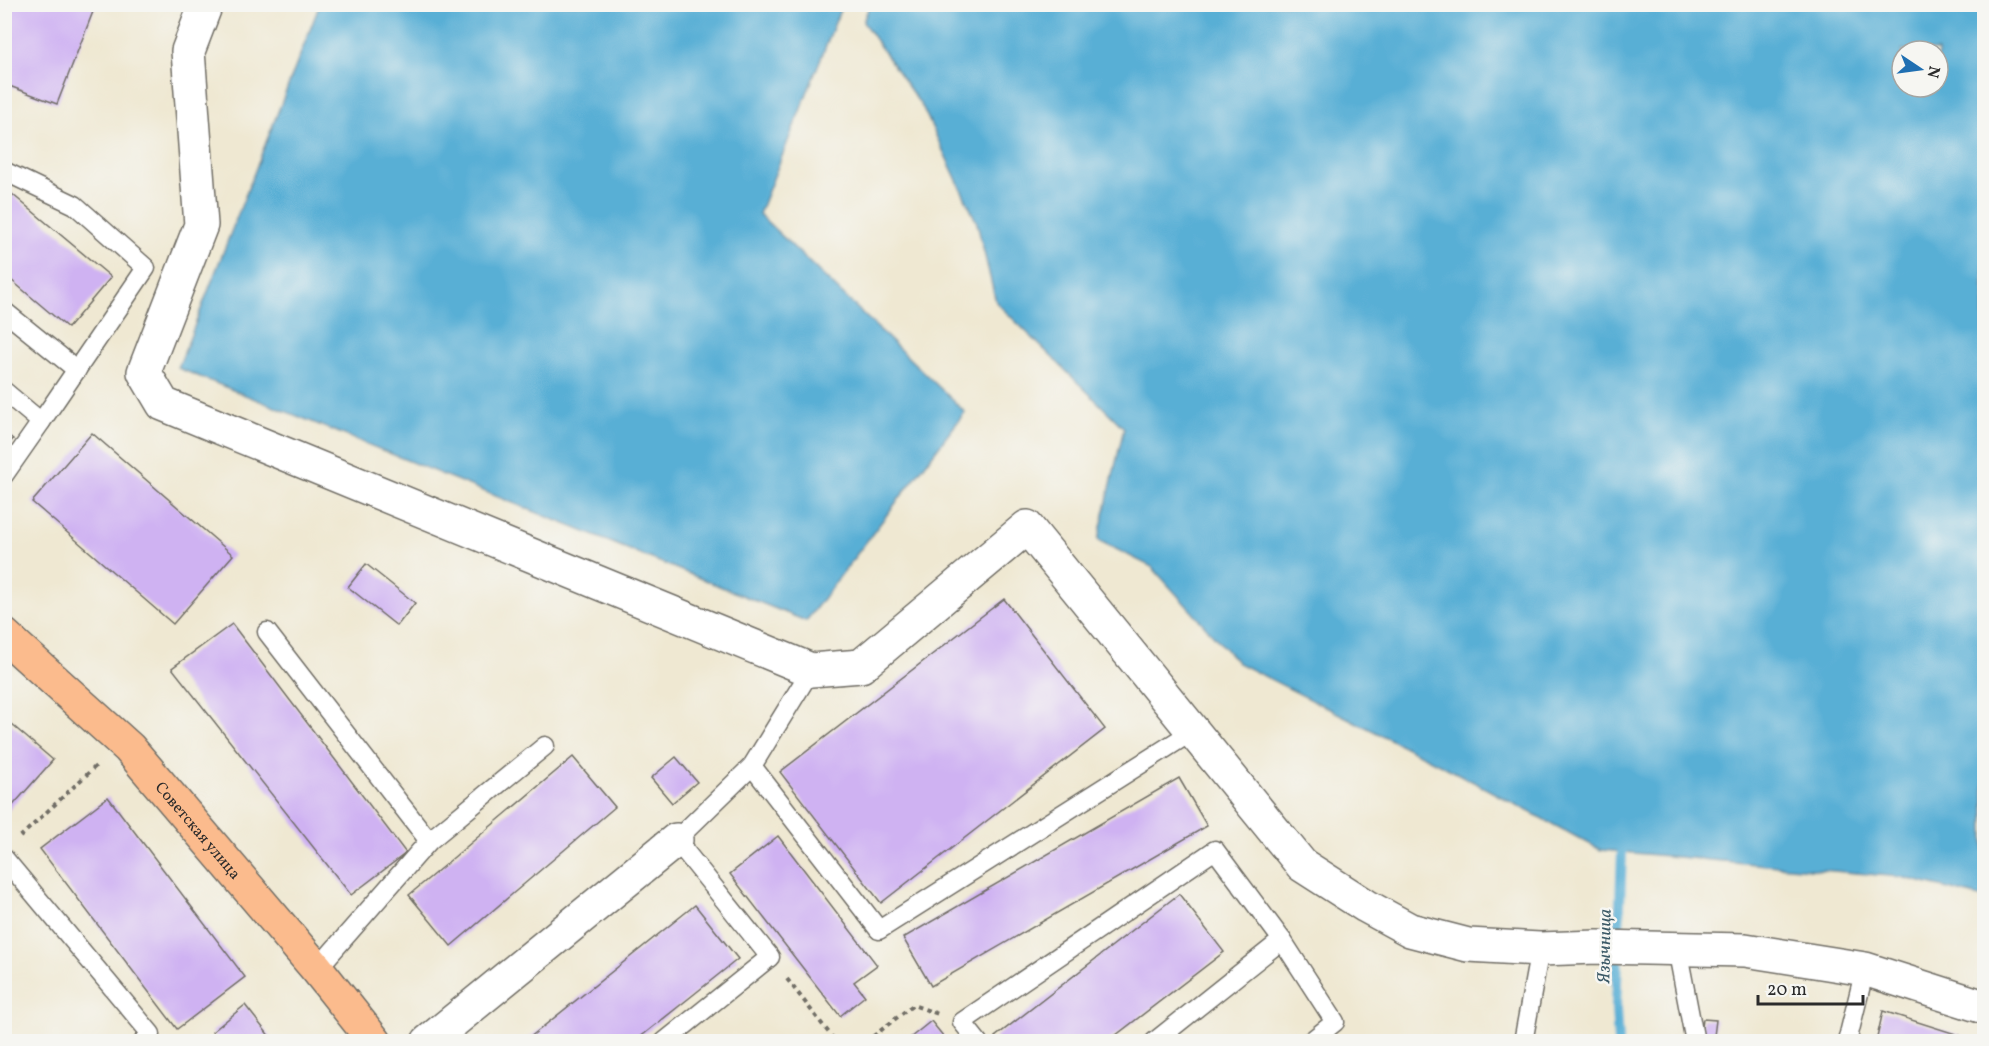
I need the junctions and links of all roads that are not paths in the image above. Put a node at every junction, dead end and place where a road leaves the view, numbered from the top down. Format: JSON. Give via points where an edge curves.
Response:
{"nodes":[{"id":1,"x":206,"y":4,"type":"edge"},
{"id":2,"x":4,"y":171,"type":"edge"},
{"id":3,"x":4,"y":311,"type":"edge"},
{"id":4,"x":77,"y":369,"type":"junction"},
{"id":5,"x":4,"y":391,"type":"edge"},
{"id":6,"x":41,"y":422,"type":"junction"},
{"id":7,"x":4,"y":476,"type":"edge"},
{"id":8,"x":267,"y":632,"type":"dead end"},
{"id":9,"x":4,"y":635,"type":"edge"},
{"id":10,"x":811,"y":669,"type":"junction"},
{"id":11,"x":1193,"y":731,"type":"junction"},
{"id":12,"x":545,"y":746,"type":"dead end"},
{"id":13,"x":752,"y":766,"type":"junction"},
{"id":14,"x":676,"y":840,"type":"junction"},
{"id":15,"x":429,"y":841,"type":"junction"},
{"id":16,"x":9,"y":851,"type":"edge"},
{"id":17,"x":1281,"y":940,"type":"junction"},
{"id":18,"x":1677,"y":948,"type":"junction"},
{"id":19,"x":1540,"y":949,"type":"junction"},
{"id":20,"x":317,"y":969,"type":"junction"},
{"id":21,"x":1865,"y":969,"type":"junction"},
{"id":22,"x":1984,"y":1007,"type":"edge"},
{"id":23,"x":142,"y":1041,"type":"edge"},
{"id":24,"x":375,"y":1041,"type":"edge"},
{"id":25,"x":428,"y":1041,"type":"edge"},
{"id":26,"x":664,"y":1041,"type":"edge"},
{"id":27,"x":978,"y":1041,"type":"edge"},
{"id":28,"x":1154,"y":1041,"type":"edge"},
{"id":29,"x":1310,"y":1041,"type":"edge"},
{"id":30,"x":1523,"y":1041,"type":"edge"},
{"id":31,"x":1695,"y":1041,"type":"edge"},
{"id":32,"x":1847,"y":1041,"type":"edge"}],
"edges":[{"from":1,"to":10,"type":"street","via":[[188,51],[201,225],[144,372],[163,404]]},
{"from":2,"to":4,"type":"lane","via":[[75,206],[146,268]]},
{"from":3,"to":4,"type":"lane"},
{"from":4,"to":6,"type":"lane"},
{"from":5,"to":6,"type":"lane"},
{"from":6,"to":7,"type":"lane"},
{"from":8,"to":15,"type":"lane"},
{"from":9,"to":20,"type":"main road","name":"Советская улица","via":[[129,748]]},
{"from":10,"to":11,"type":"street","via":[[861,666],[1027,527]]},
{"from":10,"to":13,"type":"lane"},
{"from":11,"to":13,"type":"lane","via":[[879,930]]},
{"from":11,"to":19,"type":"street","via":[[1302,865],[1357,900],[1410,930],[1468,945]]},
{"from":12,"to":15,"type":"lane"},
{"from":13,"to":14,"type":"lane"},
{"from":14,"to":25,"type":"street"},
{"from":14,"to":26,"type":"lane","via":[[770,957]]},
{"from":15,"to":20,"type":"lane"},
{"from":16,"to":23,"type":"lane","via":[[151,1034]]},
{"from":17,"to":27,"type":"lane","via":[[1215,850],[962,1022]]},
{"from":17,"to":28,"type":"lane"},
{"from":17,"to":29,"type":"lane","via":[[1335,1022]]},
{"from":18,"to":19,"type":"street"},
{"from":18,"to":21,"type":"street","via":[[1745,950]]},
{"from":18,"to":31,"type":"lane"},
{"from":19,"to":30,"type":"lane"},
{"from":20,"to":24,"type":"main road","name":"Советская улица"},
{"from":21,"to":22,"type":"street"},
{"from":21,"to":32,"type":"lane"}]}
